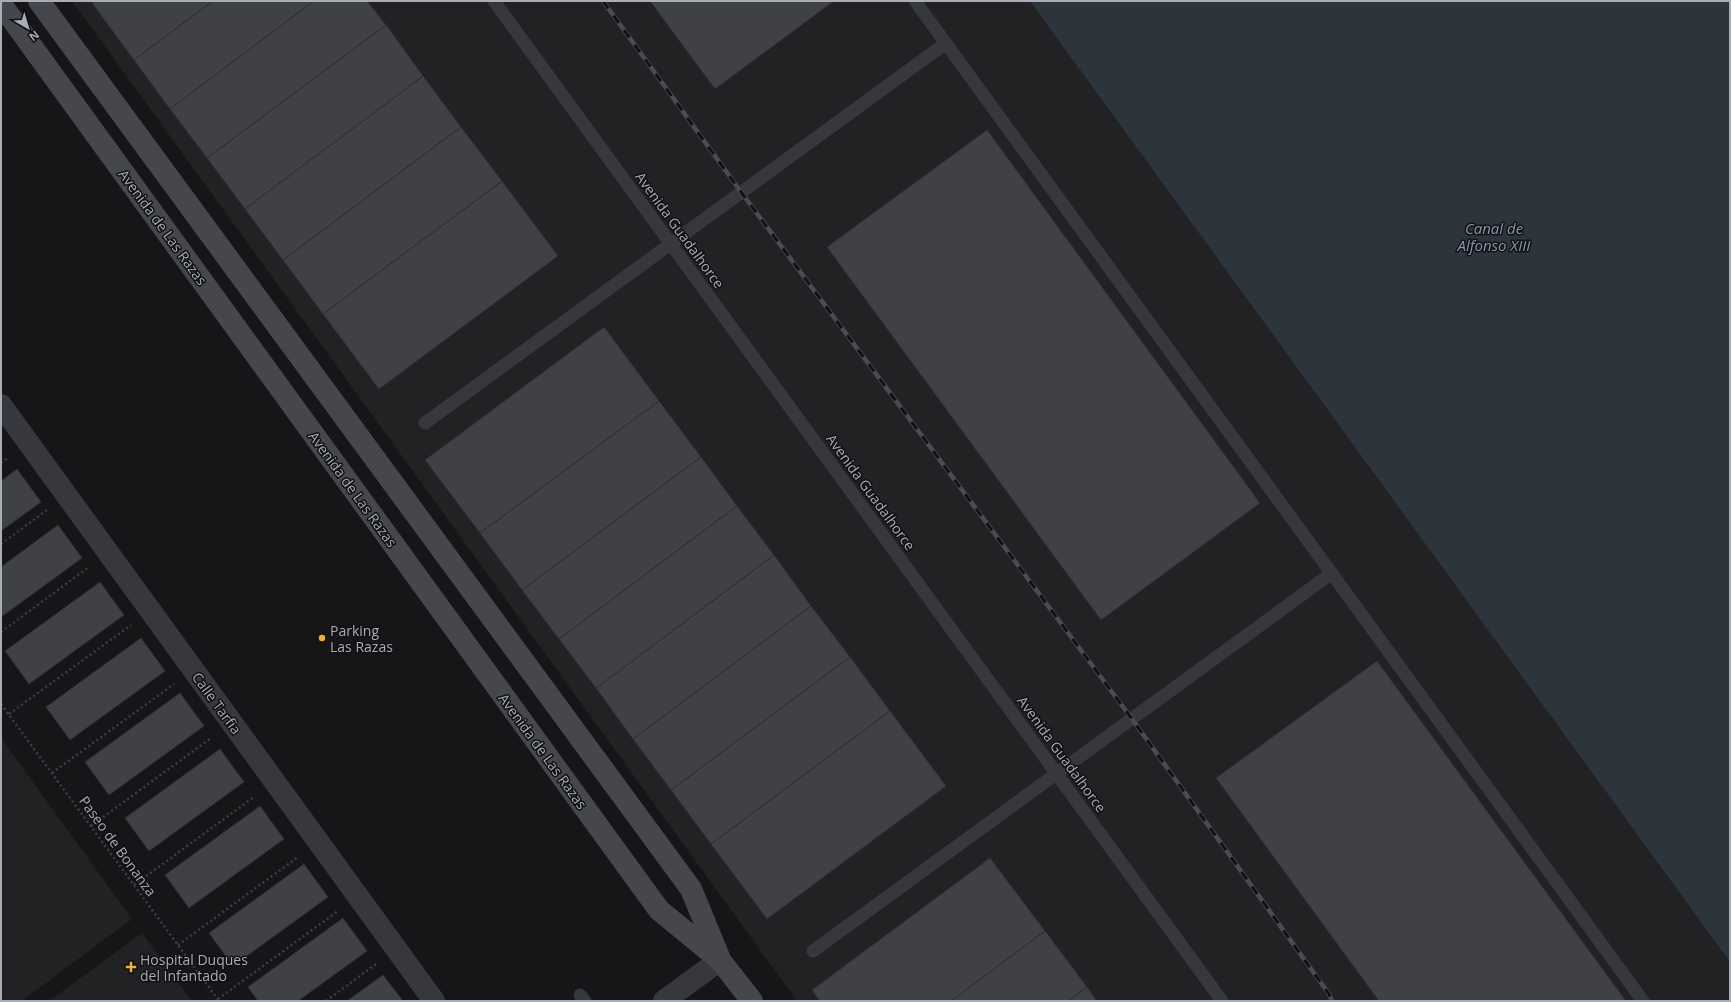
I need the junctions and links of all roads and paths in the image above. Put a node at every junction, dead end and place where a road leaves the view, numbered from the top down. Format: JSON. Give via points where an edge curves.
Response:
{"nodes":[{"id":1,"x":39,"y":1,"type":"edge"},
{"id":2,"x":494,"y":1,"type":"edge"},
{"id":3,"x":915,"y":1,"type":"edge"},
{"id":4,"x":1,"y":4,"type":"edge"},
{"id":5,"x":946,"y":43,"type":"junction"},
{"id":6,"x":671,"y":244,"type":"junction"},
{"id":7,"x":1,"y":405,"type":"edge"},
{"id":8,"x":425,"y":424,"type":"dead end"},
{"id":9,"x":52,"y":507,"type":"dead end"},
{"id":10,"x":1,"y":544,"type":"edge"},
{"id":11,"x":94,"y":564,"type":"dead end"},
{"id":12,"x":1332,"y":573,"type":"junction"},
{"id":13,"x":136,"y":621,"type":"dead end"},
{"id":14,"x":1,"y":632,"type":"edge"},
{"id":15,"x":179,"y":680,"type":"dead end"},
{"id":16,"x":1,"y":704,"type":"edge"},
{"id":17,"x":9,"y":714,"type":"junction"},
{"id":18,"x":212,"y":738,"type":"dead end"},
{"id":19,"x":52,"y":774,"type":"junction"},
{"id":20,"x":1057,"y":774,"type":"junction"},
{"id":21,"x":255,"y":797,"type":"dead end"},
{"id":22,"x":91,"y":826,"type":"junction"},
{"id":23,"x":299,"y":856,"type":"dead end"},
{"id":24,"x":134,"y":886,"type":"junction"},
{"id":25,"x":345,"y":906,"type":"dead end"},
{"id":26,"x":178,"y":945,"type":"junction"},
{"id":27,"x":814,"y":951,"type":"dead end"},
{"id":28,"x":720,"y":960,"type":"junction"},
{"id":29,"x":377,"y":964,"type":"dead end"},
{"id":30,"x":218,"y":1000,"type":"edge"},
{"id":31,"x":326,"y":1001,"type":"edge"},
{"id":32,"x":434,"y":1001,"type":"edge"},
{"id":33,"x":664,"y":1001,"type":"edge"},
{"id":34,"x":752,"y":1001,"type":"edge"},
{"id":35,"x":1222,"y":1001,"type":"edge"},
{"id":36,"x":1643,"y":1001,"type":"edge"}],
"edges":[{"from":1,"to":28,"type":"main road","name":"Avenida de Las Razas","via":[[691,889]]},
{"from":2,"to":6,"type":"lane","name":"Avenida Guadalhorce"},
{"from":3,"to":5,"type":"lane"},
{"from":4,"to":28,"type":"main road","name":"Avenida de Las Razas","via":[[659,910]]},
{"from":5,"to":6,"type":"lane"},
{"from":5,"to":12,"type":"lane"},
{"from":6,"to":8,"type":"lane"},
{"from":6,"to":20,"type":"lane","name":"Avenida Guadalhorce"},
{"from":7,"to":32,"type":"street","name":"Calle Tarfia"},
{"from":9,"to":10,"type":"path"},
{"from":11,"to":14,"type":"path"},
{"from":12,"to":20,"type":"lane"},
{"from":12,"to":36,"type":"lane"},
{"from":13,"to":17,"type":"path"},
{"from":15,"to":19,"type":"path"},
{"from":16,"to":17,"type":"path","name":"Paseo de Bonanza"},
{"from":17,"to":19,"type":"path","name":"Paseo de Bonanza"},
{"from":18,"to":22,"type":"path"},
{"from":19,"to":22,"type":"path","name":"Paseo de Bonanza"},
{"from":20,"to":27,"type":"lane"},
{"from":20,"to":35,"type":"lane","name":"Avenida Guadalhorce"},
{"from":21,"to":24,"type":"path"},
{"from":22,"to":24,"type":"path","name":"Paseo de Bonanza"},
{"from":23,"to":26,"type":"path"},
{"from":24,"to":26,"type":"path","name":"Paseo de Bonanza"},
{"from":25,"to":30,"type":"path"},
{"from":26,"to":30,"type":"path","name":"Paseo de Bonanza"},
{"from":28,"to":33,"type":"street"},
{"from":28,"to":34,"type":"main road","name":"Avenida de Las Razas"},
{"from":29,"to":31,"type":"path"}]}
